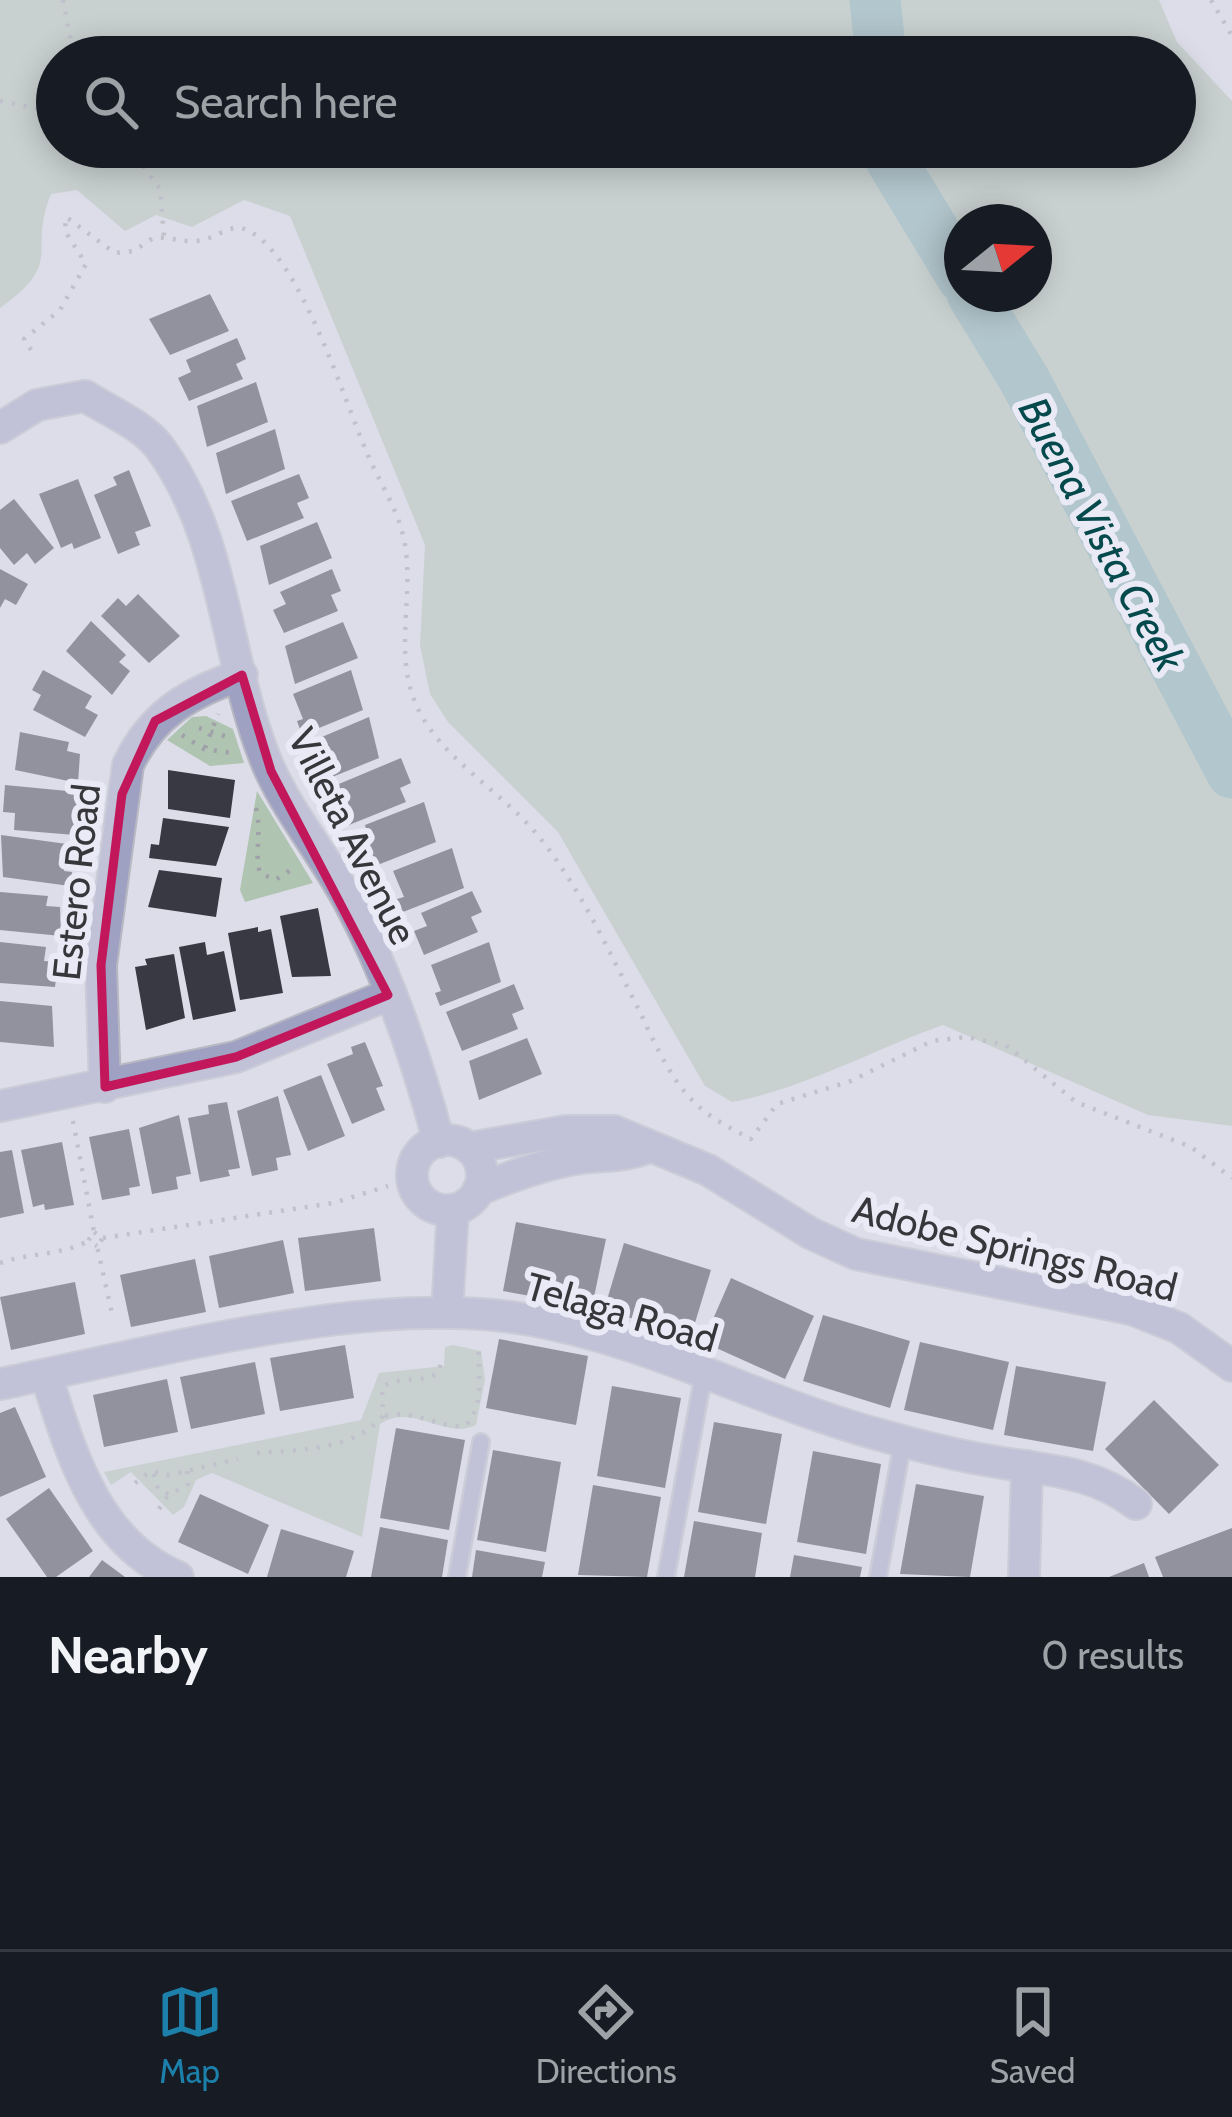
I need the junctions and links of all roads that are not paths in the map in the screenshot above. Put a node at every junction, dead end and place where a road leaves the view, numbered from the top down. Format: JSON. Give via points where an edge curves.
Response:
{"nodes":[{"id":1,"x":0,"y":428,"type":"edge"},
{"id":2,"x":242,"y":675,"type":"junction"},
{"id":3,"x":388,"y":995,"type":"junction"},
{"id":4,"x":105,"y":1088,"type":"junction"},
{"id":5,"x":0,"y":1106,"type":"edge"},
{"id":6,"x":454,"y":1145,"type":"junction"},
{"id":7,"x":647,"y":1148,"type":"junction"},
{"id":8,"x":478,"y":1190,"type":"junction"},
{"id":9,"x":453,"y":1210,"type":"junction"},
{"id":10,"x":447,"y":1312,"type":"junction"},
{"id":11,"x":1232,"y":1366,"type":"edge"},
{"id":12,"x":704,"y":1372,"type":"junction"},
{"id":13,"x":46,"y":1375,"type":"junction"},
{"id":14,"x":0,"y":1384,"type":"edge"},
{"id":15,"x":903,"y":1441,"type":"junction"},
{"id":16,"x":481,"y":1442,"type":"dead end"},
{"id":17,"x":1027,"y":1466,"type":"junction"},
{"id":18,"x":1136,"y":1504,"type":"dead end"},
{"id":19,"x":178,"y":1577,"type":"edge"},
{"id":20,"x":457,"y":1577,"type":"edge"},
{"id":21,"x":666,"y":1577,"type":"edge"},
{"id":22,"x":878,"y":1577,"type":"edge"},
{"id":23,"x":1024,"y":1577,"type":"edge"}],
"edges":[{"from":1,"to":2,"type":"street","name":"Villeta Avenue","via":[[37,405],[85,396],[148,435],[214,568]]},
{"from":2,"to":3,"type":"street","name":"Villeta Avenue","via":[[271,771],[349,901]]},
{"from":2,"to":4,"type":"street","name":"Estero Road","via":[[171,708],[140,738],[128,765],[101,965]]},
{"from":3,"to":4,"type":"street","via":[[236,1057]]},
{"from":3,"to":6,"type":"street","name":"Villeta Avenue"},
{"from":4,"to":5,"type":"street"},
{"from":6,"to":7,"type":"street","name":"Adobe Springs Road","via":[[614,1131]]},
{"from":6,"to":8,"type":"street","via":[[481,1168]]},
{"from":6,"to":9,"type":"street","via":[[416,1158],[412,1182],[422,1201]]},
{"from":7,"to":8,"type":"street","name":"Adobe Springs Road","via":[[529,1169]]},
{"from":7,"to":11,"type":"street","name":"Adobe Springs Road","via":[[708,1170],[856,1254],[1131,1310],[1179,1328]]},
{"from":8,"to":9,"type":"street"},
{"from":9,"to":10,"type":"street"},
{"from":10,"to":12,"type":"street","name":"Telaga Road","via":[[530,1320]]},
{"from":10,"to":13,"type":"street","name":"Telaga Road","via":[[291,1328]]},
{"from":12,"to":15,"type":"street","name":"Telaga Road","via":[[760,1399]]},
{"from":12,"to":21,"type":"lane"},
{"from":13,"to":14,"type":"street","name":"Telaga Road"},
{"from":13,"to":19,"type":"street","via":[[83,1482],[117,1530]]},
{"from":15,"to":17,"type":"street","name":"Telaga Road"},
{"from":15,"to":22,"type":"lane"},
{"from":16,"to":20,"type":"lane"},
{"from":17,"to":18,"type":"street","name":"Telaga Road","via":[[1090,1477]]},
{"from":17,"to":23,"type":"street"}]}
